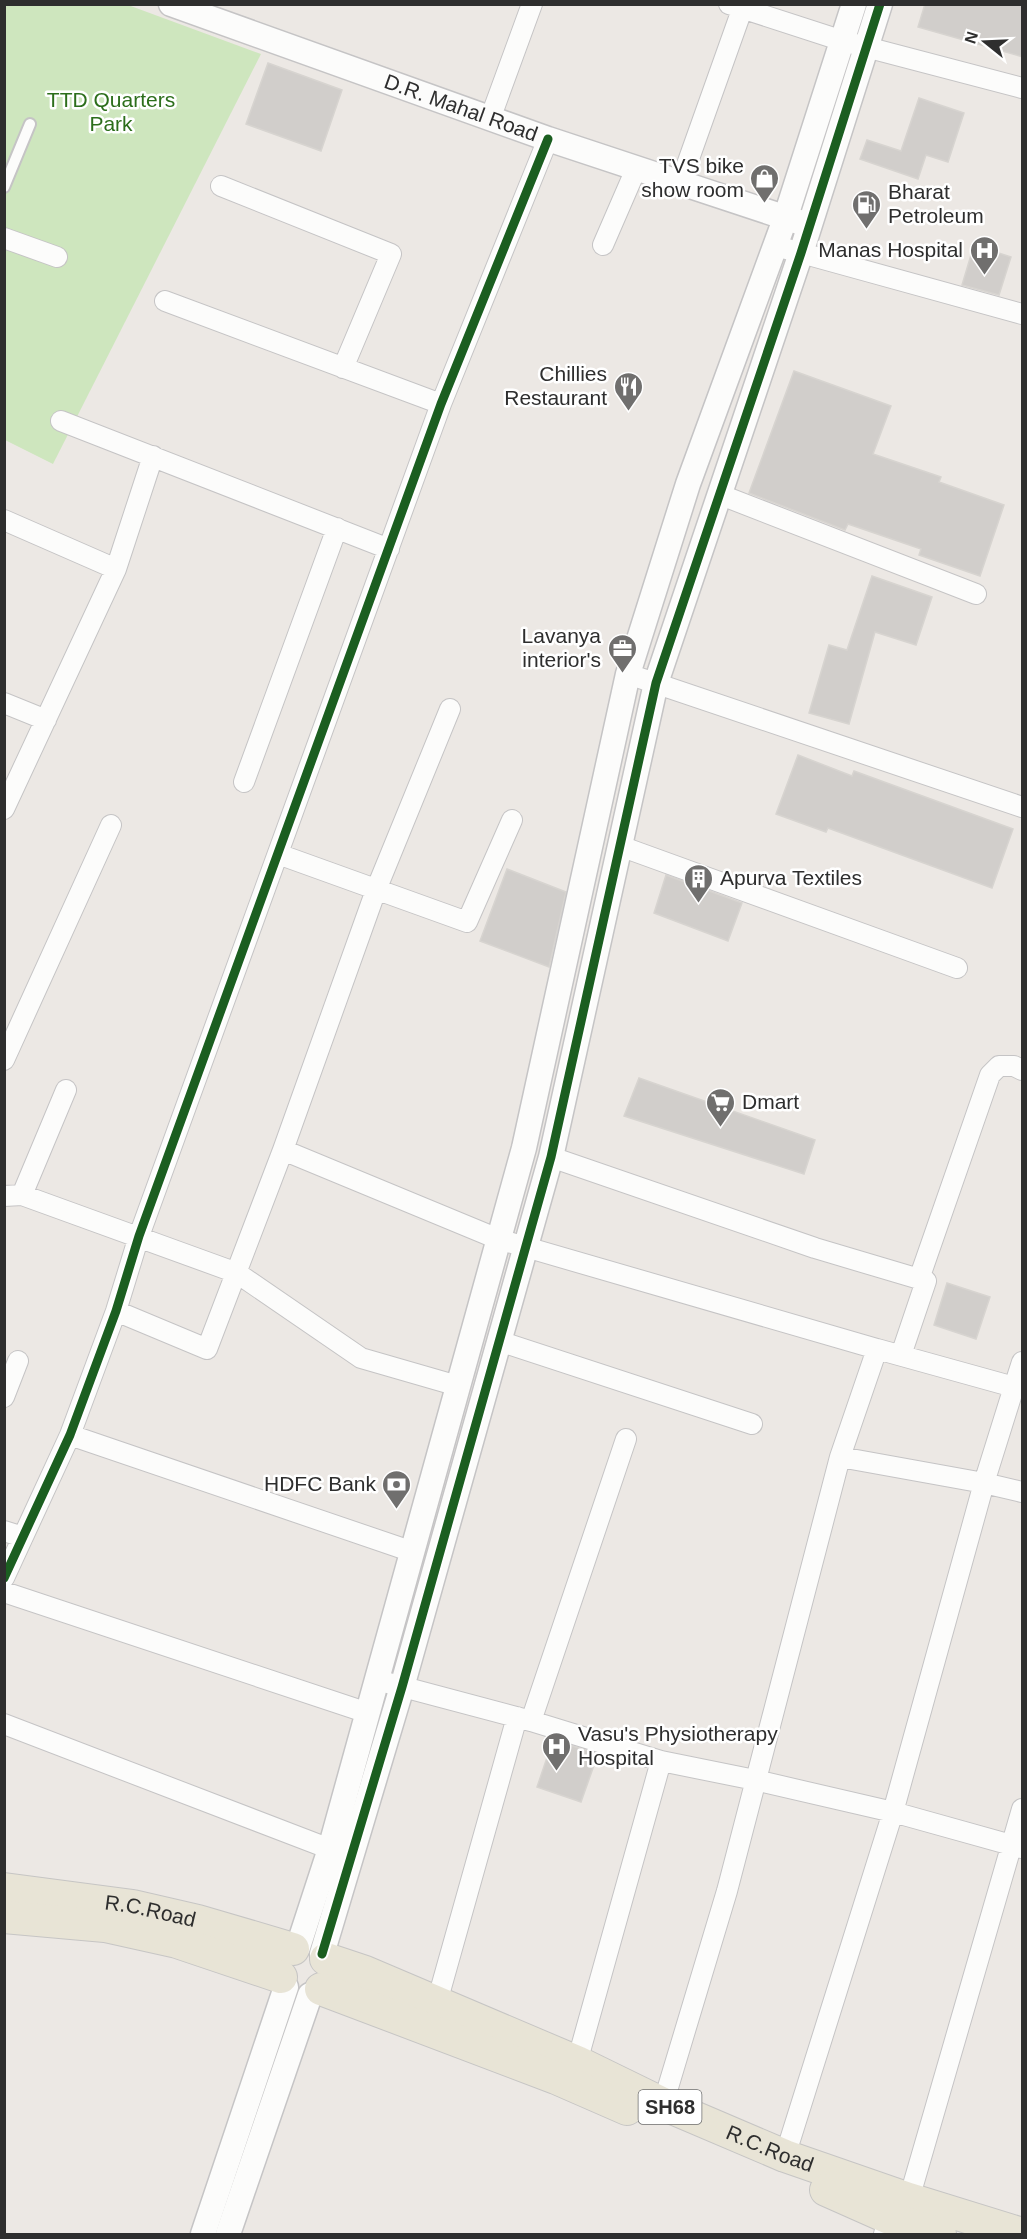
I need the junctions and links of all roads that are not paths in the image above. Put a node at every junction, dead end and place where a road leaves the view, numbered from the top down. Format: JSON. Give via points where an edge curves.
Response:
{"nodes":[{"id":1,"x":171,"y":4,"type":"edge"},
{"id":2,"x":532,"y":4,"type":"edge"},
{"id":3,"x":854,"y":4,"type":"edge"},
{"id":4,"x":880,"y":4,"type":"edge"},
{"id":5,"x":739,"y":6,"type":"edge"},
{"id":6,"x":854,"y":44,"type":"junction"},
{"id":7,"x":1023,"y":88,"type":"edge"},
{"id":8,"x":490,"y":118,"type":"junction"},
{"id":9,"x":30,"y":124,"type":"dead end"},
{"id":10,"x":548,"y":139,"type":"junction"},
{"id":11,"x":636,"y":169,"type":"junction"},
{"id":12,"x":680,"y":184,"type":"junction"},
{"id":13,"x":221,"y":186,"type":"dead end"},
{"id":14,"x":4,"y":187,"type":"edge"},
{"id":15,"x":785,"y":219,"type":"junction"},
{"id":16,"x":810,"y":225,"type":"junction"},
{"id":17,"x":4,"y":238,"type":"edge"},
{"id":18,"x":603,"y":245,"type":"dead end"},
{"id":19,"x":776,"y":246,"type":"junction"},
{"id":20,"x":801,"y":253,"type":"junction"},
{"id":21,"x":57,"y":257,"type":"dead end"},
{"id":22,"x":165,"y":301,"type":"dead end"},
{"id":23,"x":1023,"y":314,"type":"edge"},
{"id":24,"x":343,"y":368,"type":"junction"},
{"id":25,"x":441,"y":404,"type":"junction"},
{"id":26,"x":61,"y":421,"type":"dead end"},
{"id":27,"x":153,"y":456,"type":"junction"},
{"id":28,"x":721,"y":495,"type":"junction"},
{"id":29,"x":4,"y":520,"type":"edge"},
{"id":30,"x":337,"y":528,"type":"junction"},
{"id":31,"x":389,"y":549,"type":"junction"},
{"id":32,"x":116,"y":569,"type":"junction"},
{"id":33,"x":975,"y":594,"type":"dead end"},
{"id":34,"x":628,"y":674,"type":"junction"},
{"id":35,"x":656,"y":683,"type":"junction"},
{"id":36,"x":4,"y":703,"type":"edge"},
{"id":37,"x":450,"y":709,"type":"dead end"},
{"id":38,"x":46,"y":720,"type":"junction"},
{"id":39,"x":244,"y":782,"type":"dead end"},
{"id":40,"x":1023,"y":807,"type":"edge"},
{"id":41,"x":4,"y":809,"type":"edge"},
{"id":42,"x":512,"y":820,"type":"dead end"},
{"id":43,"x":111,"y":825,"type":"dead end"},
{"id":44,"x":621,"y":846,"type":"junction"},
{"id":45,"x":278,"y":855,"type":"junction"},
{"id":46,"x":376,"y":890,"type":"junction"},
{"id":47,"x":957,"y":968,"type":"dead end"},
{"id":48,"x":4,"y":1060,"type":"edge"},
{"id":49,"x":1023,"y":1070,"type":"edge"},
{"id":50,"x":66,"y":1090,"type":"dead end"},
{"id":51,"x":283,"y":1150,"type":"junction"},
{"id":52,"x":551,"y":1157,"type":"junction"},
{"id":53,"x":13,"y":1195,"type":"edge"},
{"id":54,"x":139,"y":1236,"type":"junction"},
{"id":55,"x":498,"y":1239,"type":"junction"},
{"id":56,"x":525,"y":1246,"type":"junction"},
{"id":57,"x":237,"y":1273,"type":"junction"},
{"id":58,"x":919,"y":1279,"type":"junction"},
{"id":59,"x":116,"y":1311,"type":"junction"},
{"id":60,"x":499,"y":1341,"type":"junction"},
{"id":61,"x":878,"y":1349,"type":"junction"},
{"id":62,"x":901,"y":1355,"type":"junction"},
{"id":63,"x":18,"y":1361,"type":"dead end"},
{"id":64,"x":1023,"y":1362,"type":"edge"},
{"id":65,"x":458,"y":1386,"type":"junction"},
{"id":66,"x":1014,"y":1386,"type":"junction"},
{"id":67,"x":4,"y":1397,"type":"edge"},
{"id":68,"x":752,"y":1424,"type":"dead end"},
{"id":69,"x":70,"y":1435,"type":"junction"},
{"id":70,"x":626,"y":1439,"type":"dead end"},
{"id":71,"x":840,"y":1457,"type":"junction"},
{"id":72,"x":984,"y":1483,"type":"junction"},
{"id":73,"x":1023,"y":1492,"type":"edge"},
{"id":74,"x":14,"y":1534,"type":"edge"},
{"id":75,"x":414,"y":1552,"type":"junction"},
{"id":76,"x":4,"y":1578,"type":"edge"},
{"id":77,"x":4,"y":1592,"type":"edge"},
{"id":78,"x":378,"y":1680,"type":"junction"},
{"id":79,"x":402,"y":1687,"type":"junction"},
{"id":80,"x":368,"y":1713,"type":"junction"},
{"id":81,"x":524,"y":1719,"type":"junction"},
{"id":82,"x":4,"y":1724,"type":"edge"},
{"id":83,"x":661,"y":1761,"type":"junction"},
{"id":84,"x":755,"y":1780,"type":"junction"},
{"id":85,"x":1023,"y":1809,"type":"edge"},
{"id":86,"x":892,"y":1812,"type":"junction"},
{"id":87,"x":1017,"y":1846,"type":"edge"},
{"id":88,"x":330,"y":1849,"type":"junction"},
{"id":89,"x":4,"y":1889,"type":"edge"},
{"id":90,"x":4,"y":1917,"type":"edge"},
{"id":91,"x":305,"y":1970,"type":"junction"},
{"id":92,"x":437,"y":2002,"type":"junction"},
{"id":93,"x":577,"y":2062,"type":"junction"},
{"id":94,"x":663,"y":2104,"type":"junction"},
{"id":95,"x":785,"y":2156,"type":"junction"},
{"id":96,"x":894,"y":2217,"type":"edge"},
{"id":97,"x":1023,"y":2234,"type":"edge"},
{"id":98,"x":203,"y":2235,"type":"edge"},
{"id":99,"x":228,"y":2235,"type":"edge"},
{"id":100,"x":940,"y":2235,"type":"edge"}],
"edges":[{"from":1,"to":8,"type":"street","name":"D.R. Mahal Road"},
{"from":2,"to":8,"type":"street"},
{"from":3,"to":6,"type":"street"},
{"from":4,"to":6,"type":"street"},
{"from":5,"to":6,"type":"street"},
{"from":5,"to":12,"type":"street"},
{"from":6,"to":7,"type":"street"},
{"from":6,"to":15,"type":"street"},
{"from":6,"to":16,"type":"street"},
{"from":8,"to":10,"type":"street","name":"D.R. Mahal Road"},
{"from":9,"to":14,"type":"lane"},
{"from":10,"to":11,"type":"street","name":"D.R. Mahal Road"},
{"from":10,"to":25,"type":"street"},
{"from":11,"to":12,"type":"street","name":"D.R. Mahal Road"},
{"from":11,"to":18,"type":"street"},
{"from":12,"to":15,"type":"street","name":"D.R. Mahal Road"},
{"from":13,"to":24,"type":"street","via":[[391,254]]},
{"from":15,"to":16,"type":"street","name":"D.R. Mahal Road"},
{"from":15,"to":19,"type":"street"},
{"from":16,"to":20,"type":"street"},
{"from":17,"to":21,"type":"street"},
{"from":19,"to":20,"type":"street"},
{"from":19,"to":34,"type":"street","via":[[688,484]]},
{"from":20,"to":23,"type":"street"},
{"from":20,"to":28,"type":"street"},
{"from":22,"to":24,"type":"street"},
{"from":24,"to":25,"type":"street"},
{"from":25,"to":31,"type":"street"},
{"from":26,"to":27,"type":"street"},
{"from":27,"to":30,"type":"street"},
{"from":27,"to":32,"type":"street"},
{"from":28,"to":33,"type":"street"},
{"from":28,"to":35,"type":"street"},
{"from":29,"to":32,"type":"street"},
{"from":30,"to":31,"type":"street"},
{"from":30,"to":39,"type":"street"},
{"from":31,"to":45,"type":"street"},
{"from":32,"to":38,"type":"street"},
{"from":34,"to":35,"type":"street"},
{"from":34,"to":55,"type":"street","via":[[524,1148]]},
{"from":35,"to":40,"type":"street"},
{"from":35,"to":44,"type":"street"},
{"from":36,"to":38,"type":"street"},
{"from":37,"to":46,"type":"street"},
{"from":38,"to":41,"type":"street"},
{"from":42,"to":46,"type":"street","via":[[468,922]]},
{"from":43,"to":48,"type":"street"},
{"from":44,"to":47,"type":"street"},
{"from":44,"to":52,"type":"street"},
{"from":45,"to":46,"type":"street"},
{"from":45,"to":54,"type":"street"},
{"from":46,"to":51,"type":"street"},
{"from":49,"to":58,"type":"street","via":[[999,1066],[990,1075]]},
{"from":50,"to":53,"type":"street"},
{"from":51,"to":55,"type":"street"},
{"from":51,"to":57,"type":"street"},
{"from":52,"to":56,"type":"street"},
{"from":52,"to":58,"type":"street","via":[[815,1248]]},
{"from":53,"to":54,"type":"street"},
{"from":54,"to":57,"type":"street"},
{"from":54,"to":59,"type":"street"},
{"from":55,"to":56,"type":"street"},
{"from":55,"to":65,"type":"street"},
{"from":56,"to":60,"type":"street"},
{"from":56,"to":61,"type":"street"},
{"from":57,"to":59,"type":"street","via":[[207,1349]]},
{"from":57,"to":65,"type":"street","via":[[361,1358]]},
{"from":58,"to":62,"type":"street","via":[[926,1281]]},
{"from":59,"to":69,"type":"street"},
{"from":60,"to":68,"type":"street"},
{"from":60,"to":79,"type":"street"},
{"from":61,"to":62,"type":"street"},
{"from":61,"to":71,"type":"street"},
{"from":62,"to":66,"type":"street"},
{"from":63,"to":67,"type":"street"},
{"from":64,"to":66,"type":"street"},
{"from":65,"to":75,"type":"street"},
{"from":66,"to":72,"type":"street"},
{"from":69,"to":74,"type":"street"},
{"from":69,"to":75,"type":"street"},
{"from":70,"to":81,"type":"street"},
{"from":71,"to":72,"type":"street"},
{"from":71,"to":84,"type":"street"},
{"from":72,"to":73,"type":"street"},
{"from":72,"to":86,"type":"street"},
{"from":74,"to":76,"type":"street"},
{"from":75,"to":78,"type":"street"},
{"from":77,"to":80,"type":"street"},
{"from":78,"to":79,"type":"street"},
{"from":78,"to":80,"type":"street"},
{"from":79,"to":81,"type":"street"},
{"from":79,"to":91,"type":"street"},
{"from":80,"to":88,"type":"street"},
{"from":81,"to":83,"type":"street"},
{"from":81,"to":92,"type":"street"},
{"from":82,"to":88,"type":"street"},
{"from":83,"to":84,"type":"street"},
{"from":83,"to":93,"type":"street"},
{"from":84,"to":86,"type":"street"},
{"from":84,"to":94,"type":"street","via":[[728,1891]]},
{"from":85,"to":87,"type":"street"},
{"from":86,"to":87,"type":"street"},
{"from":86,"to":95,"type":"street"},
{"from":87,"to":96,"type":"street"},
{"from":88,"to":91,"type":"street"},
{"from":89,"to":91,"type":"main road","name":"R.C.Road","via":[[133,1906],[198,1921]]},
{"from":90,"to":91,"type":"main road","name":"R.C.Road","via":[[105,1926]]},
{"from":91,"to":92,"type":"main road","name":"R.C.Road","number":"SH68","via":[[365,1972]]},
{"from":91,"to":96,"type":"main road","name":"R.C.Road","number":"SH68"},
{"from":91,"to":98,"type":"street"},
{"from":91,"to":99,"type":"street"},
{"from":92,"to":93,"type":"main road","name":"R.C.Road","number":"SH68"},
{"from":93,"to":94,"type":"main road","name":"R.C.Road","number":"SH68"},
{"from":94,"to":95,"type":"main road","name":"R.C.Road","number":"SH68"},
{"from":95,"to":96,"type":"main road","name":"R.C.Road","number":"SH68"},
{"from":96,"to":97,"type":"main road","name":"R.C.Road","number":"SH68"},
{"from":96,"to":100,"type":"main road","name":"R.C.Road","number":"SH68"}]}
